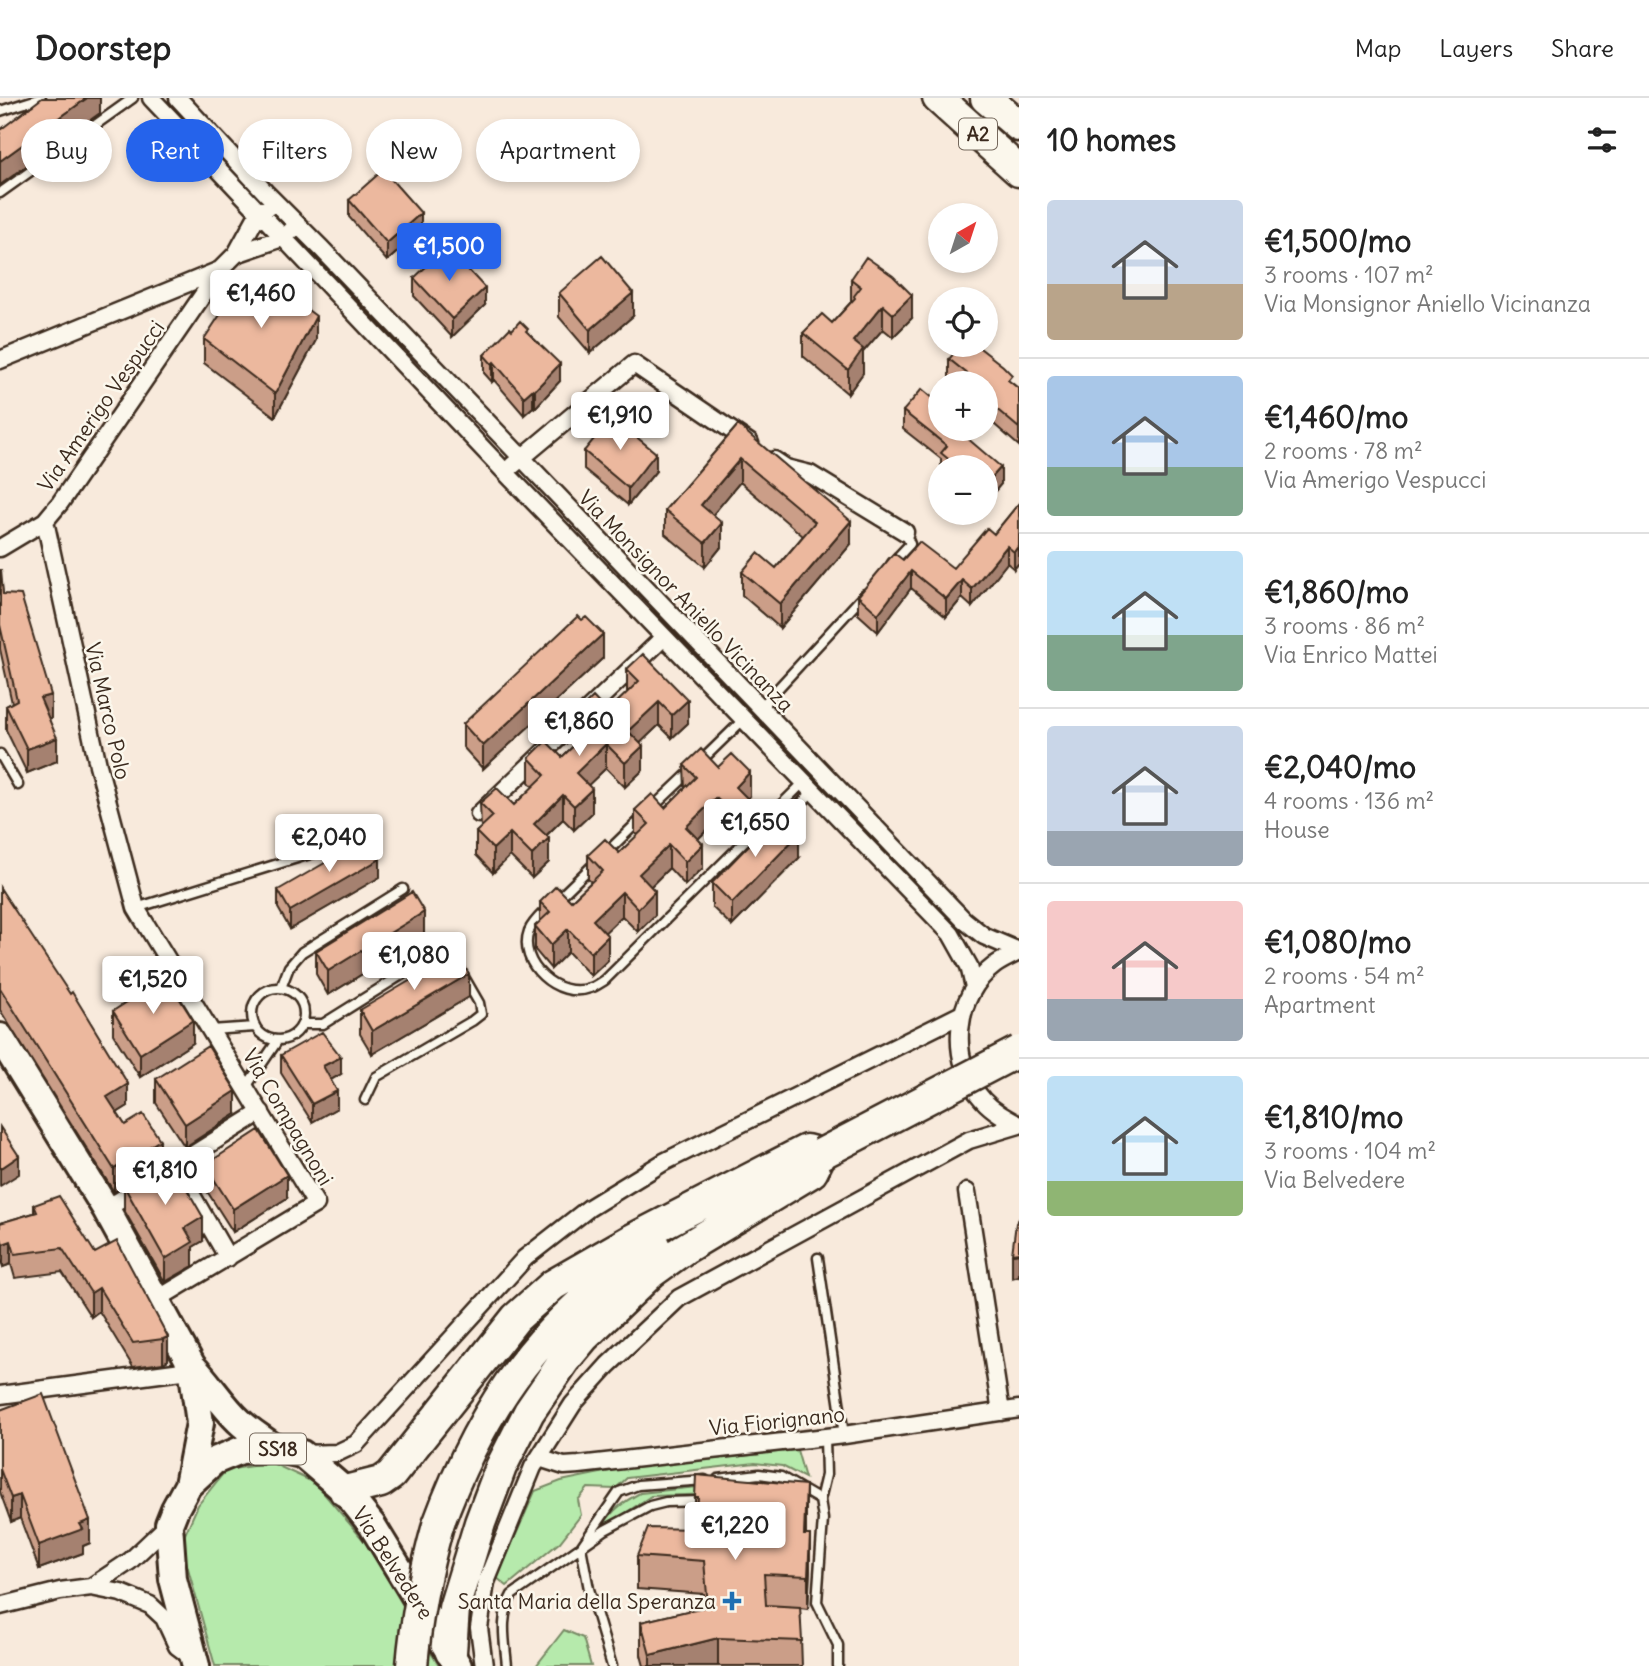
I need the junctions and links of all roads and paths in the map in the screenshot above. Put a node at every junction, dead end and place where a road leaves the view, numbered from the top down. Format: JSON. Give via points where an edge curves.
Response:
{"nodes":[{"id":1,"x":41,"y":98,"type":"edge"},
{"id":2,"x":133,"y":98,"type":"edge"},
{"id":3,"x":151,"y":98,"type":"edge"},
{"id":4,"x":178,"y":98,"type":"edge"},
{"id":5,"x":938,"y":98,"type":"edge"},
{"id":6,"x":986,"y":98,"type":"edge"},
{"id":7,"x":0,"y":111,"type":"edge"},
{"id":8,"x":1019,"y":126,"type":"edge"},
{"id":9,"x":1019,"y":171,"type":"edge"},
{"id":10,"x":0,"y":193,"type":"edge"},
{"id":11,"x":276,"y":204,"type":"junction"},
{"id":12,"x":260,"y":212,"type":"junction"},
{"id":13,"x":291,"y":231,"type":"junction"},
{"id":14,"x":236,"y":254,"type":"junction"},
{"id":15,"x":220,"y":270,"type":"junction"},
{"id":16,"x":0,"y":360,"type":"edge"},
{"id":17,"x":520,"y":459,"type":"junction"},
{"id":18,"x":505,"y":472,"type":"junction"},
{"id":19,"x":45,"y":520,"type":"junction"},
{"id":20,"x":905,"y":532,"type":"joint"},
{"id":21,"x":0,"y":548,"type":"edge"},
{"id":22,"x":885,"y":572,"type":"edge"},
{"id":23,"x":868,"y":590,"type":"edge"},
{"id":24,"x":664,"y":637,"type":"junction"},
{"id":25,"x":760,"y":709,"type":"junction"},
{"id":26,"x":743,"y":720,"type":"junction"},
{"id":27,"x":0,"y":754,"type":"edge"},
{"id":28,"x":18,"y":785,"type":"dead end"},
{"id":29,"x":808,"y":787,"type":"junction"},
{"id":30,"x":479,"y":814,"type":"edge"},
{"id":31,"x":774,"y":832,"type":"edge"},
{"id":32,"x":323,"y":850,"type":"dead end"},
{"id":33,"x":403,"y":889,"type":"dead end"},
{"id":34,"x":136,"y":908,"type":"junction"},
{"id":35,"x":1019,"y":951,"type":"edge"},
{"id":36,"x":974,"y":987,"type":"junction"},
{"id":37,"x":281,"y":988,"type":"junction"},
{"id":38,"x":962,"y":1013,"type":"junction"},
{"id":39,"x":302,"y":1024,"type":"junction"},
{"id":40,"x":255,"y":1027,"type":"junction"},
{"id":41,"x":211,"y":1030,"type":"junction"},
{"id":42,"x":278,"y":1040,"type":"junction"},
{"id":43,"x":2,"y":1046,"type":"edge"},
{"id":44,"x":1019,"y":1051,"type":"edge"},
{"id":45,"x":246,"y":1087,"type":"junction"},
{"id":46,"x":365,"y":1100,"type":"dead end"},
{"id":47,"x":261,"y":1112,"type":"junction"},
{"id":48,"x":1019,"y":1125,"type":"edge"},
{"id":49,"x":821,"y":1154,"type":"junction"},
{"id":50,"x":175,"y":1166,"type":"junction"},
{"id":51,"x":967,"y":1192,"type":"dead end"},
{"id":52,"x":106,"y":1209,"type":"junction"},
{"id":53,"x":228,"y":1258,"type":"junction"},
{"id":54,"x":818,"y":1258,"type":"dead end"},
{"id":55,"x":156,"y":1300,"type":"junction"},
{"id":56,"x":192,"y":1366,"type":"junction"},
{"id":57,"x":0,"y":1395,"type":"edge"},
{"id":58,"x":1019,"y":1409,"type":"edge"},
{"id":59,"x":1001,"y":1412,"type":"junction"},
{"id":60,"x":844,"y":1436,"type":"junction"},
{"id":61,"x":825,"y":1438,"type":"junction"},
{"id":62,"x":274,"y":1448,"type":"junction"},
{"id":63,"x":302,"y":1454,"type":"junction"},
{"id":64,"x":536,"y":1462,"type":"junction"},
{"id":65,"x":188,"y":1485,"type":"junction"},
{"id":66,"x":345,"y":1491,"type":"junction"},
{"id":67,"x":820,"y":1500,"type":"junction"},
{"id":68,"x":713,"y":1501,"type":"edge"},
{"id":69,"x":169,"y":1524,"type":"junction"},
{"id":70,"x":581,"y":1547,"type":"junction"},
{"id":71,"x":91,"y":1587,"type":"junction"},
{"id":72,"x":0,"y":1605,"type":"edge"},
{"id":73,"x":455,"y":1659,"type":"edge"},
{"id":74,"x":195,"y":1662,"type":"edge"},
{"id":75,"x":412,"y":1666,"type":"edge"},
{"id":76,"x":484,"y":1666,"type":"edge"},
{"id":77,"x":507,"y":1666,"type":"edge"},
{"id":78,"x":612,"y":1666,"type":"edge"},
{"id":79,"x":838,"y":1666,"type":"edge"}],
"edges":[{"from":1,"to":7,"type":"lane"},
{"from":2,"to":10,"type":"lane"},
{"from":3,"to":12,"type":"street"},
{"from":4,"to":11,"type":"street","name":"Via Monsignor Aniello Vicinanza"},
{"from":5,"to":9,"type":"highway","number":"A2"},
{"from":6,"to":8,"type":"highway","number":"A2"},
{"from":11,"to":12,"type":"street"},
{"from":11,"to":13,"type":"street","name":"Via Monsignor Aniello Vicinanza"},
{"from":12,"to":13,"type":"street"},
{"from":12,"to":14,"type":"street"},
{"from":13,"to":14,"type":"street"},
{"from":13,"to":17,"type":"street","name":"Via Monsignor Aniello Vicinanza","via":[[321,248]]},
{"from":13,"to":18,"type":"street","name":"Via Monsignor Aniello Vicinanza"},
{"from":14,"to":15,"type":"street"},
{"from":15,"to":16,"type":"street"},
{"from":15,"to":19,"type":"street","name":"Via Amerigo Vespucci"},
{"from":17,"to":18,"type":"street"},
{"from":17,"to":20,"type":"street","via":[[634,364],[786,468],[810,474]]},
{"from":17,"to":25,"type":"street","name":"Via Monsignor Aniello Vicinanza"},
{"from":18,"to":24,"type":"street","name":"Via Monsignor Aniello Vicinanza"},
{"from":19,"to":21,"type":"street","name":"Via Amerigo Vespucci"},
{"from":19,"to":34,"type":"street","name":"Via Marco Polo","via":[[98,765]]},
{"from":20,"to":22,"type":"lane","via":[[910,544]]},
{"from":23,"to":25,"type":"lane"},
{"from":24,"to":26,"type":"street","name":"Via Monsignor Aniello Vicinanza"},
{"from":24,"to":30,"type":"street"},
{"from":25,"to":35,"type":"street","name":"Via Monsignor Aniello Vicinanza","via":[[964,920],[984,936]]},
{"from":26,"to":29,"type":"street","name":"Via Monsignor Aniello Vicinanza"},
{"from":26,"to":29,"type":"lane","via":[[534,922],[526,940],[528,954],[546,980],[555,986],[583,989],[605,980]]},
{"from":27,"to":28,"type":"lane"},
{"from":29,"to":31,"type":"lane"},
{"from":29,"to":36,"type":"street","name":"Via Monsignor Aniello Vicinanza","via":[[951,934],[970,966]]},
{"from":32,"to":34,"type":"lane"},
{"from":33,"to":37,"type":"lane","via":[[302,952],[289,967]]},
{"from":34,"to":41,"type":"street","name":"Via Compagnoni"},
{"from":35,"to":36,"type":"street","via":[[994,965]]},
{"from":36,"to":38,"type":"street"},
{"from":37,"to":39,"type":"lane","via":[[300,1000]]},
{"from":37,"to":40,"type":"lane","via":[[258,998],[253,1006]]},
{"from":38,"to":48,"type":"street","via":[[960,1047],[972,1084],[1000,1115]]},
{"from":38,"to":63,"type":"street","via":[[664,1162],[589,1208],[525,1258],[356,1444],[337,1453]]},
{"from":39,"to":42,"type":"lane","via":[[296,1033]]},
{"from":39,"to":46,"type":"lane","via":[[323,1024],[435,954],[445,951],[453,958],[481,1014],[376,1077]]},
{"from":40,"to":41,"type":"lane"},
{"from":40,"to":42,"type":"lane"},
{"from":41,"to":45,"type":"street","name":"Via Compagnoni"},
{"from":42,"to":45,"type":"lane"},
{"from":43,"to":52,"type":"main road","number":"SS18"},
{"from":44,"to":49,"type":"highway","bridge":true},
{"from":45,"to":47,"type":"street","name":"Via Compagnoni"},
{"from":47,"to":50,"type":"street"},
{"from":47,"to":53,"type":"street","name":"Via Compagnoni","via":[[316,1204]]},
{"from":48,"to":64,"type":"street","via":[[969,1140],[679,1298],[573,1404]]},
{"from":49,"to":66,"type":"highway","via":[[806,1150],[553,1285],[509,1326],[391,1475]]},
{"from":49,"to":73,"type":"highway","via":[[812,1172],[652,1272],[564,1361],[515,1437],[494,1485],[454,1608]]},
{"from":49,"to":75,"type":"highway","bridge":true,"via":[[676,1231],[594,1289],[511,1379],[460,1469],[438,1525],[424,1575]]},
{"from":50,"to":52,"type":"street"},
{"from":50,"to":53,"type":"street"},
{"from":51,"to":59,"type":"street"},
{"from":52,"to":55,"type":"main road","number":"SS18"},
{"from":53,"to":55,"type":"street"},
{"from":54,"to":60,"type":"lane"},
{"from":55,"to":56,"type":"main road","number":"SS18"},
{"from":56,"to":57,"type":"street"},
{"from":56,"to":62,"type":"main road","number":"SS18","via":[[240,1423]]},
{"from":56,"to":65,"type":"main road","number":"SS18","via":[[200,1423]]},
{"from":58,"to":59,"type":"street","name":"Via Fiorignano"},
{"from":59,"to":60,"type":"street","name":"Via Fiorignano"},
{"from":60,"to":61,"type":"street","name":"Via Fiorignano"},
{"from":61,"to":64,"type":"street","name":"Via Fiorignano","via":[[579,1465]]},
{"from":61,"to":67,"type":"lane","via":[[826,1475]]},
{"from":62,"to":63,"type":"main road","name":"Via Belvedere","number":"SS18"},
{"from":62,"to":65,"type":"main road","name":"Via Belvedere","number":"SS18","via":[[242,1450],[214,1461]]},
{"from":63,"to":66,"type":"main road","name":"Via Belvedere","number":"SS18"},
{"from":64,"to":76,"type":"street","via":[[486,1582],[479,1628]]},
{"from":65,"to":69,"type":"main road","name":"Via Belvedere","number":"SS18"},
{"from":66,"to":73,"type":"main road","name":"Via Belvedere","number":"SS18","via":[[372,1525]]},
{"from":67,"to":70,"type":"lane","via":[[781,1477],[759,1474],[638,1485],[619,1492]]},
{"from":67,"to":79,"type":"lane","via":[[823,1519],[817,1602],[838,1645]]},
{"from":68,"to":70,"type":"lane","via":[[650,1506]]},
{"from":69,"to":71,"type":"street","via":[[130,1561]]},
{"from":69,"to":74,"type":"main road","via":[[173,1579]]},
{"from":70,"to":77,"type":"lane","via":[[513,1595],[503,1622]]},
{"from":70,"to":78,"type":"lane"},
{"from":71,"to":72,"type":"street"},
{"from":71,"to":74,"type":"street","via":[[150,1605],[164,1618],[177,1646]]}]}
